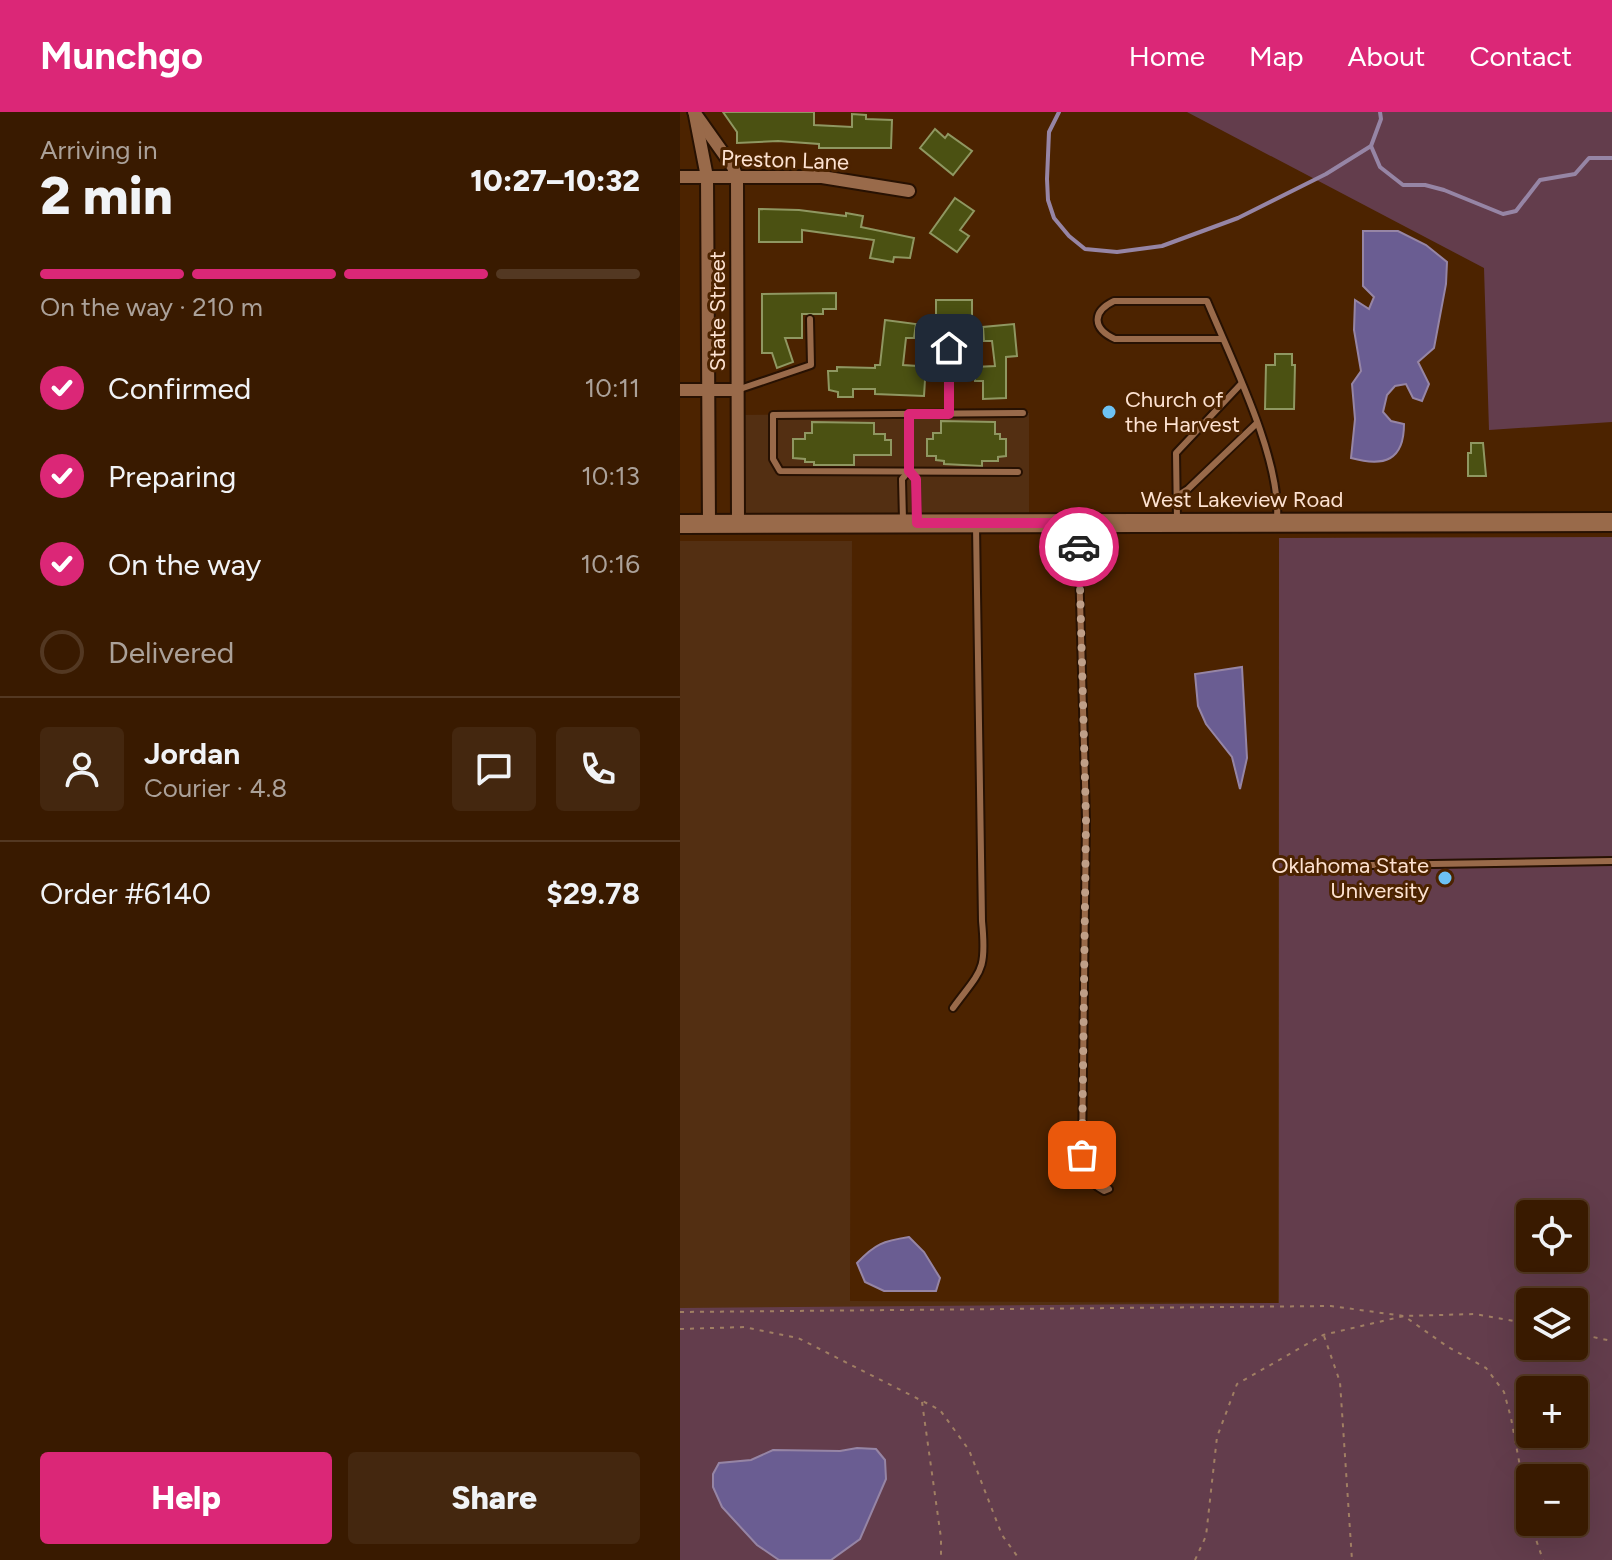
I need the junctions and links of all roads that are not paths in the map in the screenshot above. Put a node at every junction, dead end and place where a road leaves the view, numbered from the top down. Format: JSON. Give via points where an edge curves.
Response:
{"nodes":[{"id":1,"x":694,"y":112,"type":"edge"},
{"id":2,"x":680,"y":177,"type":"edge"},
{"id":3,"x":707,"y":177,"type":"junction"},
{"id":4,"x":737,"y":178,"type":"junction"},
{"id":5,"x":909,"y":191,"type":"dead end"},
{"id":6,"x":810,"y":319,"type":"dead end"},
{"id":7,"x":1223,"y":339,"type":"junction"},
{"id":8,"x":949,"y":348,"type":"dead end"},
{"id":9,"x":1241,"y":384,"type":"junction"},
{"id":10,"x":680,"y":390,"type":"edge"},
{"id":11,"x":708,"y":390,"type":"junction"},
{"id":12,"x":737,"y":390,"type":"junction"},
{"id":13,"x":1023,"y":413,"type":"dead end"},
{"id":14,"x":909,"y":414,"type":"junction"},
{"id":15,"x":949,"y":414,"type":"junction"},
{"id":16,"x":1256,"y":424,"type":"junction"},
{"id":17,"x":909,"y":471,"type":"junction"},
{"id":18,"x":1018,"y":472,"type":"dead end"},
{"id":19,"x":1177,"y":496,"type":"junction"},
{"id":20,"x":1612,"y":522,"type":"edge"},
{"id":21,"x":709,"y":523,"type":"junction"},
{"id":22,"x":910,"y":523,"type":"junction"},
{"id":23,"x":976,"y":523,"type":"junction"},
{"id":24,"x":1078,"y":523,"type":"junction"},
{"id":25,"x":1177,"y":523,"type":"junction"},
{"id":26,"x":1277,"y":523,"type":"junction"},
{"id":27,"x":680,"y":524,"type":"edge"},
{"id":28,"x":738,"y":524,"type":"junction"},
{"id":29,"x":1612,"y":861,"type":"edge"},
{"id":30,"x":1371,"y":865,"type":"dead end"},
{"id":31,"x":953,"y":1008,"type":"dead end"},
{"id":32,"x":1109,"y":1189,"type":"dead end"}],
"edges":[{"from":1,"to":3,"type":"street","name":"State Street"},
{"from":1,"to":4,"type":"street","name":"State Street"},
{"from":2,"to":3,"type":"street","name":"Preston Lane"},
{"from":3,"to":4,"type":"street","name":"Preston Lane"},
{"from":3,"to":11,"type":"street","name":"State Street"},
{"from":4,"to":5,"type":"street","name":"Preston Lane","via":[[822,177]]},
{"from":4,"to":12,"type":"street","name":"State Street"},
{"from":6,"to":12,"type":"lane","via":[[811,365]]},
{"from":7,"to":7,"type":"lane","via":[[1207,301],[1114,301],[1098,315],[1103,334],[1115,339]]},
{"from":7,"to":9,"type":"lane"},
{"from":8,"to":15,"type":"lane"},
{"from":9,"to":16,"type":"lane"},
{"from":9,"to":19,"type":"lane","via":[[1176,453]]},
{"from":10,"to":11,"type":"street"},
{"from":11,"to":12,"type":"street"},
{"from":11,"to":21,"type":"street","name":"State Street"},
{"from":12,"to":28,"type":"street","name":"State Street"},
{"from":13,"to":15,"type":"lane"},
{"from":14,"to":15,"type":"lane"},
{"from":14,"to":17,"type":"lane"},
{"from":14,"to":17,"type":"lane","via":[[773,415],[773,459],[780,471]]},
{"from":16,"to":19,"type":"lane"},
{"from":16,"to":26,"type":"lane","via":[[1274,474]]},
{"from":17,"to":18,"type":"lane"},
{"from":17,"to":22,"type":"lane","via":[[916,479]]},
{"from":17,"to":22,"type":"lane","via":[[902,479]]},
{"from":19,"to":25,"type":"lane"},
{"from":20,"to":26,"type":"main road","name":"West Lakeview Road"},
{"from":21,"to":27,"type":"main road","name":"West Lakeview Road"},
{"from":21,"to":28,"type":"main road","name":"West Lakeview Road"},
{"from":22,"to":23,"type":"main road","name":"West Lakeview Road"},
{"from":22,"to":28,"type":"main road","name":"West Lakeview Road"},
{"from":23,"to":24,"type":"main road","name":"West Lakeview Road"},
{"from":23,"to":31,"type":"lane","via":[[984,947],[976,980]]},
{"from":24,"to":25,"type":"main road","name":"West Lakeview Road"},
{"from":24,"to":32,"type":"lane","via":[[1086,819],[1082,1155],[1091,1184]]},
{"from":25,"to":26,"type":"main road","name":"West Lakeview Road"},
{"from":29,"to":30,"type":"lane"}]}
